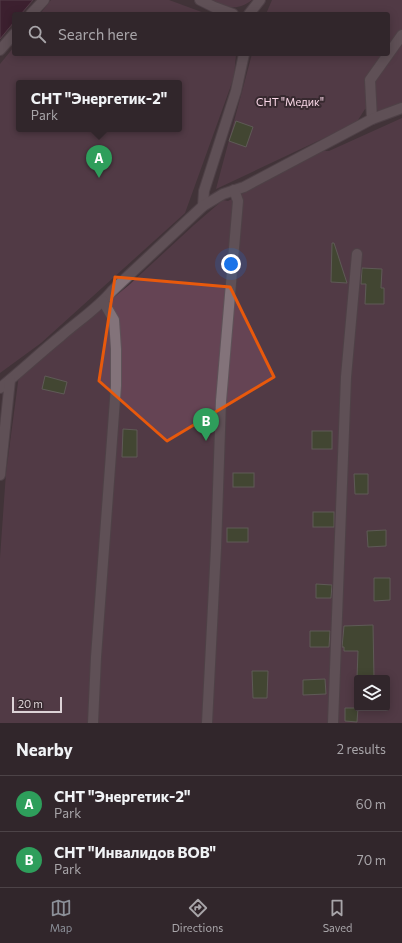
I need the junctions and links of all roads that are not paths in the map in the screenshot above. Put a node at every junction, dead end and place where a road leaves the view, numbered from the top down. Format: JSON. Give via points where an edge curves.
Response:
{"nodes":[{"id":1,"x":44,"y":0,"type":"edge"},
{"id":2,"x":200,"y":0,"type":"edge"},
{"id":3,"x":260,"y":0,"type":"edge"},
{"id":4,"x":33,"y":12,"type":"edge"},
{"id":5,"x":228,"y":12,"type":"edge"},
{"id":6,"x":251,"y":12,"type":"edge"},
{"id":7,"x":402,"y":35,"type":"edge"},
{"id":8,"x":12,"y":36,"type":"edge"},
{"id":9,"x":0,"y":50,"type":"edge"},
{"id":10,"x":390,"y":52,"type":"edge"},
{"id":11,"x":244,"y":56,"type":"edge"},
{"id":12,"x":387,"y":56,"type":"edge"},
{"id":13,"x":402,"y":108,"type":"edge"},
{"id":14,"x":372,"y":119,"type":"junction"},
{"id":15,"x":234,"y":190,"type":"junction"},
{"id":16,"x":203,"y":206,"type":"junction"},
{"id":17,"x":357,"y":254,"type":"dead end"},
{"id":18,"x":103,"y":302,"type":"junction"},
{"id":19,"x":10,"y":380,"type":"junction"},
{"id":20,"x":0,"y":388,"type":"edge"},
{"id":21,"x":0,"y":475,"type":"edge"},
{"id":22,"x":93,"y":723,"type":"edge"},
{"id":23,"x":207,"y":723,"type":"edge"},
{"id":24,"x":333,"y":723,"type":"edge"}],
"edges":[{"from":1,"to":4,"type":"lane"},
{"from":2,"to":5,"type":"lane"},
{"from":3,"to":6,"type":"lane"},
{"from":7,"to":10,"type":"lane"},
{"from":8,"to":9,"type":"lane"},
{"from":11,"to":16,"type":"lane","via":[[236,91],[204,191]]},
{"from":12,"to":14,"type":"lane","via":[[370,80]]},
{"from":13,"to":14,"type":"lane"},
{"from":14,"to":15,"type":"lane"},
{"from":15,"to":16,"type":"lane"},
{"from":15,"to":23,"type":"lane","via":[[238,201],[221,401]]},
{"from":16,"to":18,"type":"lane"},
{"from":17,"to":24,"type":"lane","via":[[346,377]]},
{"from":18,"to":19,"type":"lane"},
{"from":18,"to":22,"type":"lane","via":[[114,320],[116,379]]},
{"from":19,"to":20,"type":"lane"},
{"from":19,"to":21,"type":"lane"}]}
